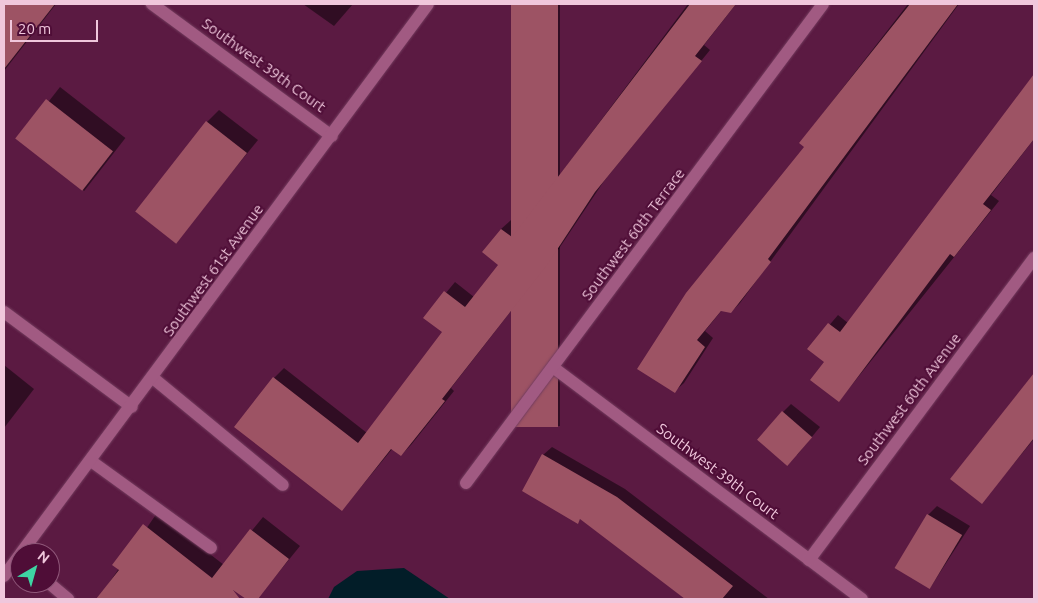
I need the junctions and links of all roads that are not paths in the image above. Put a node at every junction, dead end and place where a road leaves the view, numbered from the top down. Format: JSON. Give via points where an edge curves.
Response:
{"nodes":[{"id":1,"x":152,"y":4,"type":"edge"},
{"id":2,"x":428,"y":4,"type":"edge"},
{"id":3,"x":823,"y":4,"type":"edge"},
{"id":4,"x":332,"y":136,"type":"junction"},
{"id":5,"x":1034,"y":258,"type":"edge"},
{"id":6,"x":4,"y":312,"type":"edge"},
{"id":7,"x":554,"y":368,"type":"junction"},
{"id":8,"x":153,"y":378,"type":"junction"},
{"id":9,"x":132,"y":407,"type":"junction"},
{"id":10,"x":91,"y":461,"type":"junction"},
{"id":11,"x":466,"y":483,"type":"dead end"},
{"id":12,"x":283,"y":485,"type":"dead end"},
{"id":13,"x":30,"y":543,"type":"edge"},
{"id":14,"x":211,"y":548,"type":"dead end"},
{"id":15,"x":809,"y":560,"type":"junction"},
{"id":16,"x":862,"y":599,"type":"edge"}],
"edges":[{"from":1,"to":4,"type":"street","name":"Southwest 39th Court"},
{"from":2,"to":4,"type":"street","name":"Southwest 61st Avenue"},
{"from":3,"to":7,"type":"street","name":"Southwest 60th Terrace"},
{"from":4,"to":8,"type":"street","name":"Southwest 61st Avenue"},
{"from":5,"to":15,"type":"street","name":"Southwest 60th Avenue"},
{"from":6,"to":9,"type":"street"},
{"from":7,"to":11,"type":"street","name":"Southwest 60th Terrace"},
{"from":7,"to":15,"type":"street","name":"Southwest 39th Court"},
{"from":8,"to":9,"type":"street","name":"Southwest 61st Avenue"},
{"from":8,"to":12,"type":"street"},
{"from":9,"to":10,"type":"street","name":"Southwest 61st Avenue"},
{"from":10,"to":13,"type":"street","name":"Southwest 61st Avenue"},
{"from":10,"to":14,"type":"street"},
{"from":15,"to":16,"type":"street","name":"Southwest 39th Court"}]}
